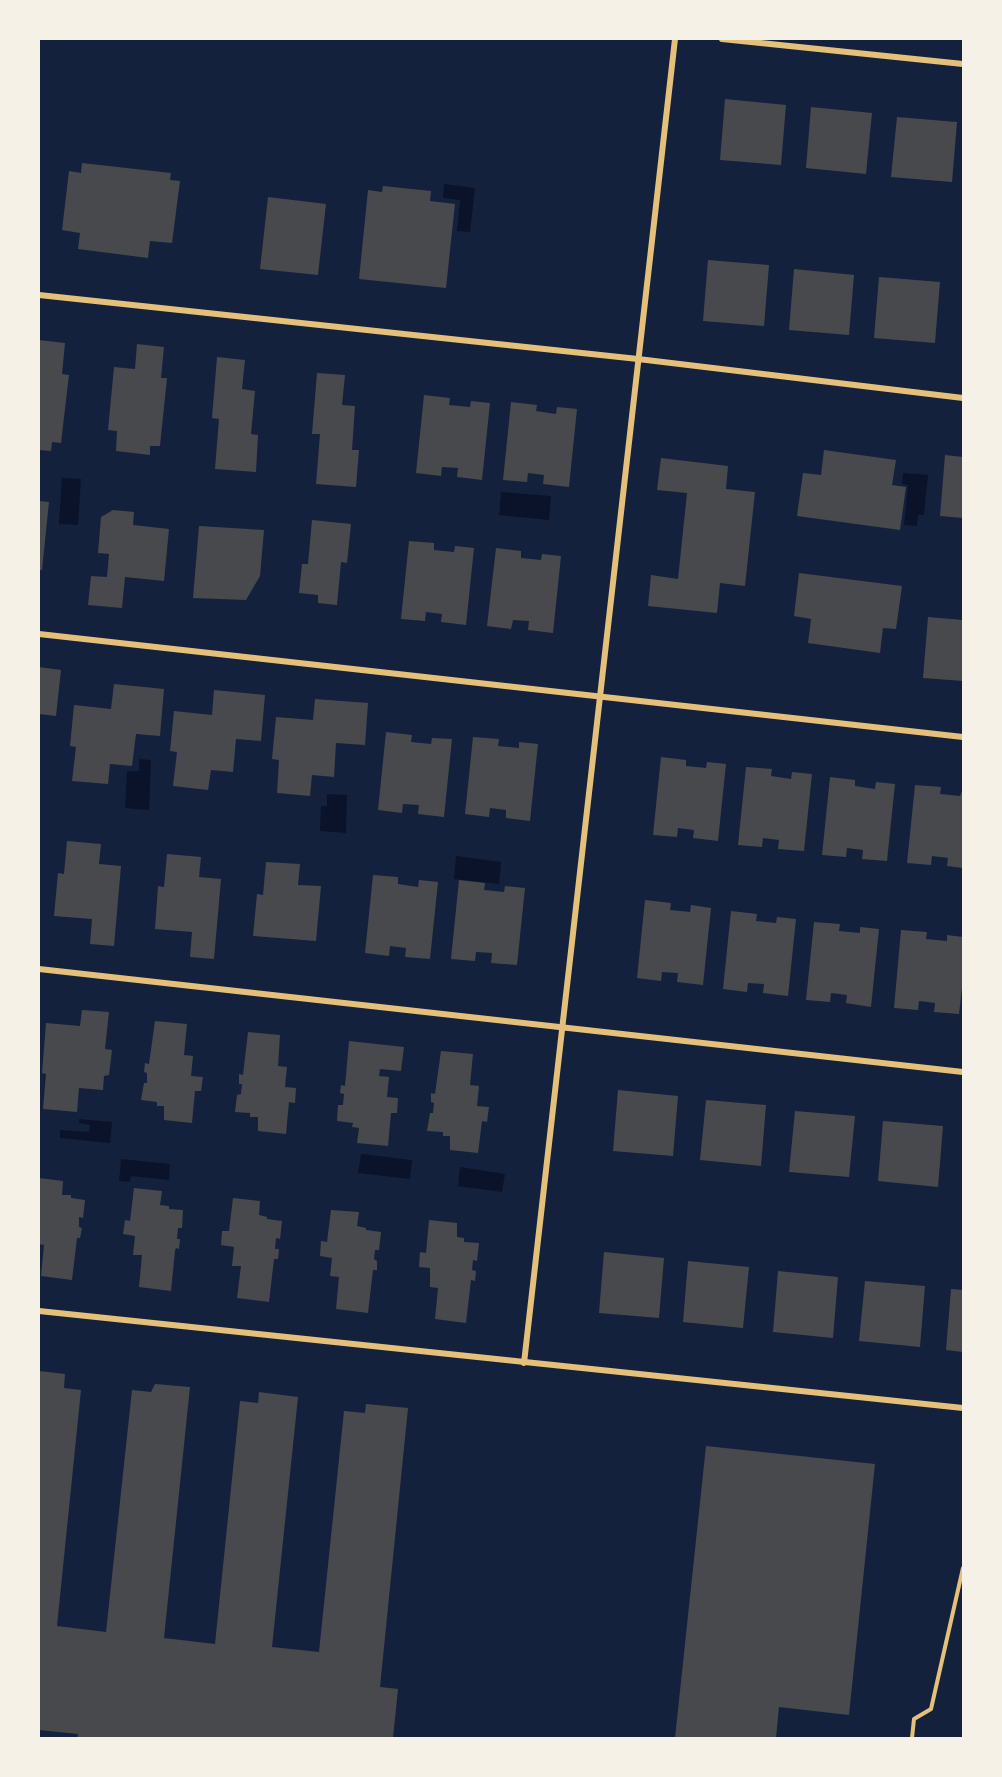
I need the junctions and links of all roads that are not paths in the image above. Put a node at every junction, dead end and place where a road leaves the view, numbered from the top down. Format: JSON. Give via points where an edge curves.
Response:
{"nodes":[{"id":1,"x":675,"y":39,"type":"edge"},
{"id":2,"x":722,"y":39,"type":"edge"},
{"id":3,"x":963,"y":64,"type":"edge"},
{"id":4,"x":39,"y":295,"type":"edge"},
{"id":5,"x":638,"y":359,"type":"junction"},
{"id":6,"x":963,"y":398,"type":"edge"},
{"id":7,"x":39,"y":634,"type":"edge"},
{"id":8,"x":599,"y":697,"type":"junction"},
{"id":9,"x":963,"y":737,"type":"edge"},
{"id":10,"x":39,"y":969,"type":"edge"},
{"id":11,"x":563,"y":1028,"type":"junction"},
{"id":12,"x":963,"y":1072,"type":"edge"},
{"id":13,"x":39,"y":1311,"type":"edge"},
{"id":14,"x":524,"y":1363,"type":"junction"},
{"id":15,"x":963,"y":1408,"type":"edge"}],
"edges":[{"from":1,"to":5,"type":"street"},
{"from":2,"to":3,"type":"street"},
{"from":4,"to":5,"type":"street"},
{"from":5,"to":6,"type":"street"},
{"from":5,"to":8,"type":"street"},
{"from":7,"to":8,"type":"street"},
{"from":8,"to":9,"type":"street"},
{"from":8,"to":11,"type":"street"},
{"from":10,"to":11,"type":"street"},
{"from":11,"to":12,"type":"street"},
{"from":11,"to":14,"type":"street"},
{"from":13,"to":14,"type":"street"},
{"from":14,"to":15,"type":"street"}]}
